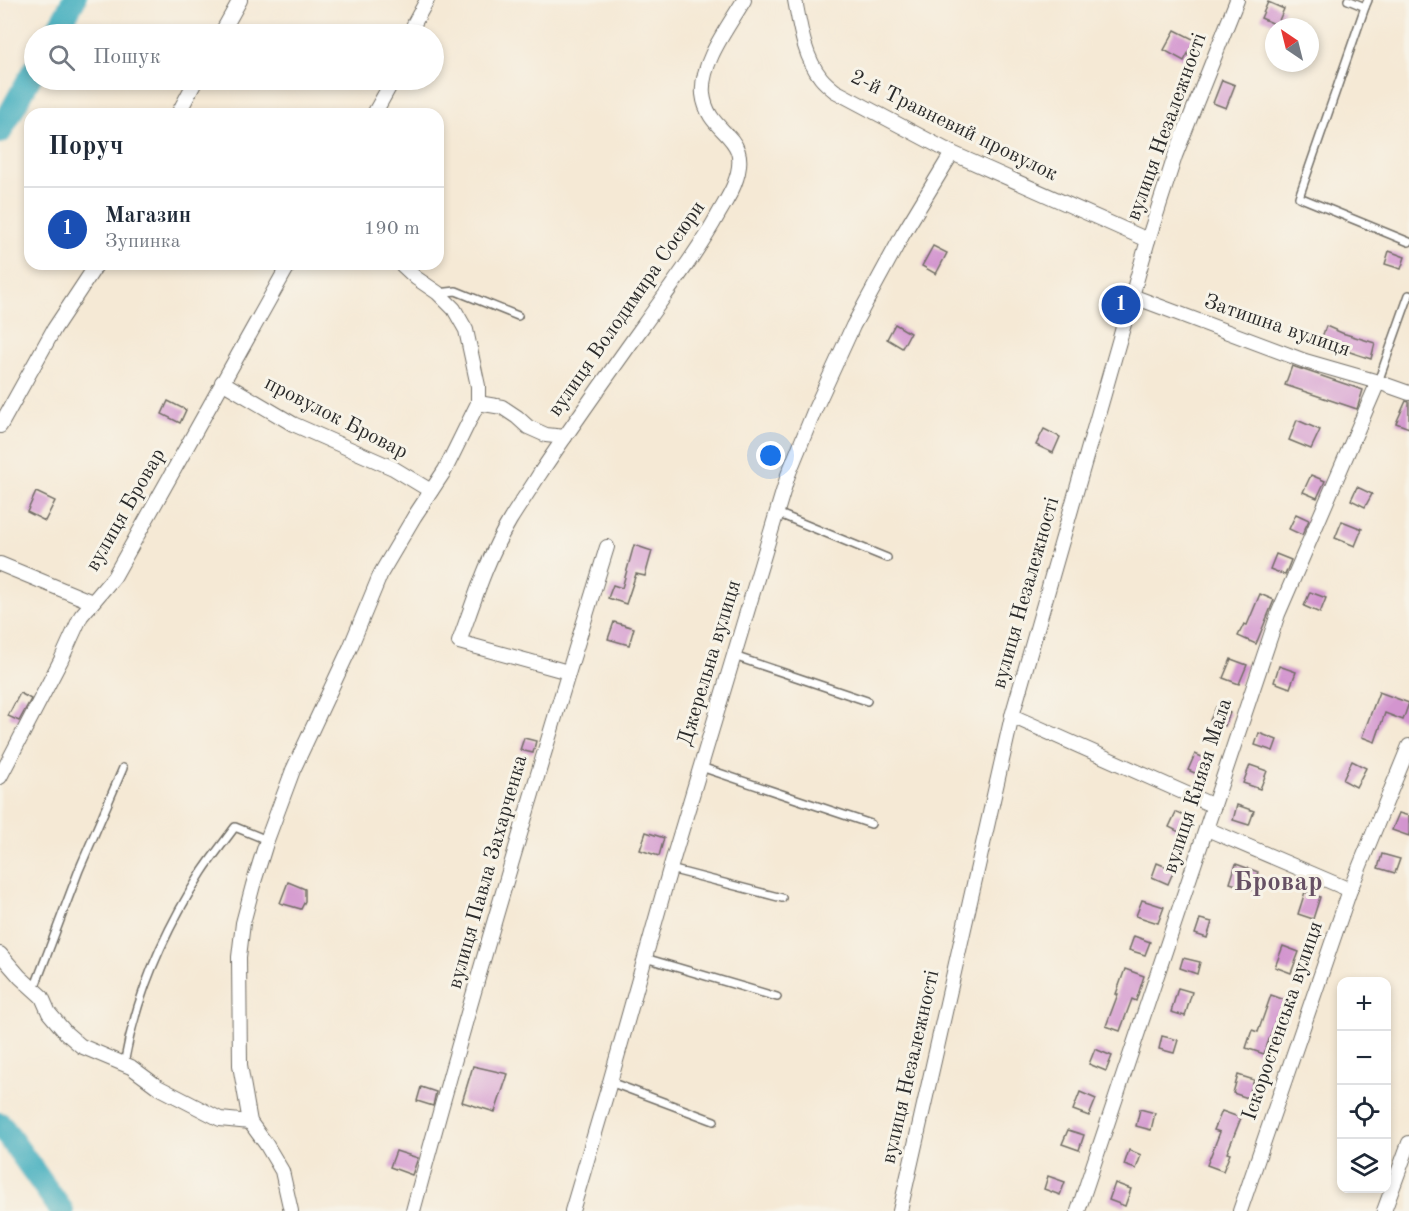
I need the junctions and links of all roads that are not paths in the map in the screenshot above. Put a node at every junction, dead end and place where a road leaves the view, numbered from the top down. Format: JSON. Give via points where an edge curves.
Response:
{"nodes":[{"id":1,"x":240,"y":0,"type":"edge"},
{"id":2,"x":427,"y":0,"type":"edge"},
{"id":3,"x":744,"y":0,"type":"edge"},
{"id":4,"x":795,"y":0,"type":"edge"},
{"id":5,"x":1237,"y":0,"type":"edge"},
{"id":6,"x":1348,"y":0,"type":"edge"},
{"id":7,"x":1367,"y":3,"type":"edge"},
{"id":8,"x":227,"y":24,"type":"edge"},
{"id":9,"x":415,"y":24,"type":"edge"},
{"id":10,"x":191,"y":90,"type":"edge"},
{"id":11,"x":387,"y":90,"type":"edge"},
{"id":12,"x":181,"y":108,"type":"edge"},
{"id":13,"x":377,"y":108,"type":"edge"},
{"id":14,"x":952,"y":153,"type":"junction"},
{"id":15,"x":1148,"y":240,"type":"junction"},
{"id":16,"x":1409,"y":242,"type":"edge"},
{"id":17,"x":93,"y":270,"type":"edge"},
{"id":18,"x":287,"y":270,"type":"edge"},
{"id":19,"x":407,"y":270,"type":"edge"},
{"id":20,"x":438,"y":293,"type":"junction"},
{"id":21,"x":1409,"y":295,"type":"edge"},
{"id":22,"x":1132,"y":296,"type":"junction"},
{"id":23,"x":518,"y":316,"type":"dead end"},
{"id":24,"x":222,"y":382,"type":"junction"},
{"id":25,"x":1378,"y":382,"type":"junction"},
{"id":26,"x":1409,"y":393,"type":"edge"},
{"id":27,"x":478,"y":403,"type":"junction"},
{"id":28,"x":0,"y":426,"type":"edge"},
{"id":29,"x":565,"y":437,"type":"junction"},
{"id":30,"x":431,"y":491,"type":"junction"},
{"id":31,"x":777,"y":513,"type":"junction"},
{"id":32,"x":607,"y":547,"type":"dead end"},
{"id":33,"x":886,"y":558,"type":"dead end"},
{"id":34,"x":0,"y":564,"type":"edge"},
{"id":35,"x":92,"y":602,"type":"junction"},
{"id":36,"x":734,"y":656,"type":"junction"},
{"id":37,"x":568,"y":672,"type":"junction"},
{"id":38,"x":867,"y":701,"type":"dead end"},
{"id":39,"x":1012,"y":716,"type":"junction"},
{"id":40,"x":1409,"y":746,"type":"edge"},
{"id":41,"x":700,"y":766,"type":"junction"},
{"id":42,"x":123,"y":768,"type":"dead end"},
{"id":43,"x":0,"y":777,"type":"edge"},
{"id":44,"x":1214,"y":806,"type":"junction"},
{"id":45,"x":871,"y":824,"type":"dead end"},
{"id":46,"x":1207,"y":830,"type":"junction"},
{"id":47,"x":267,"y":840,"type":"junction"},
{"id":48,"x":670,"y":869,"type":"junction"},
{"id":49,"x":1350,"y":890,"type":"junction"},
{"id":50,"x":782,"y":898,"type":"dead end"},
{"id":51,"x":0,"y":954,"type":"edge"},
{"id":52,"x":645,"y":958,"type":"junction"},
{"id":53,"x":34,"y":989,"type":"junction"},
{"id":54,"x":777,"y":997,"type":"dead end"},
{"id":55,"x":124,"y":1064,"type":"junction"},
{"id":56,"x":610,"y":1082,"type":"junction"},
{"id":57,"x":714,"y":1121,"type":"dead end"},
{"id":58,"x":250,"y":1122,"type":"junction"},
{"id":59,"x":1409,"y":1143,"type":"edge"},
{"id":60,"x":291,"y":1211,"type":"edge"},
{"id":61,"x":413,"y":1211,"type":"edge"},
{"id":62,"x":572,"y":1211,"type":"edge"},
{"id":63,"x":900,"y":1211,"type":"edge"},
{"id":64,"x":1078,"y":1211,"type":"edge"},
{"id":65,"x":1240,"y":1211,"type":"edge"},
{"id":66,"x":1383,"y":1211,"type":"edge"}],
"edges":[{"from":1,"to":8,"type":"street"},
{"from":2,"to":9,"type":"street"},
{"from":3,"to":29,"type":"street","name":"вулиця Володимира Сосюри","via":[[711,55],[703,93],[706,109],[738,149],[740,170],[733,188],[705,239]]},
{"from":4,"to":14,"type":"street","name":"2-й Травневий провулок","via":[[805,45],[820,77],[835,91]]},
{"from":5,"to":15,"type":"street","name":"вулиця Незалежності","via":[[1175,156]]},
{"from":6,"to":7,"type":"lane"},
{"from":7,"to":16,"type":"lane","via":[[1299,197]]},
{"from":10,"to":12,"type":"street"},
{"from":11,"to":13,"type":"street"},
{"from":14,"to":15,"type":"street","name":"2-й Травневий провулок"},
{"from":14,"to":31,"type":"street","name":"Джерельна вулиця","via":[[853,326],[815,409]]},
{"from":15,"to":22,"type":"street","name":"вулиця Незалежності"},
{"from":17,"to":28,"type":"street","via":[[54,329]]},
{"from":18,"to":24,"type":"street","name":"вулиця Бровар"},
{"from":19,"to":20,"type":"street"},
{"from":20,"to":23,"type":"lane","via":[[456,291]]},
{"from":20,"to":27,"type":"street","via":[[454,309],[466,330]]},
{"from":21,"to":25,"type":"lane"},
{"from":22,"to":25,"type":"street","name":"Затишна вулиця","via":[[1305,361]]},
{"from":22,"to":39,"type":"street","name":"вулиця Незалежності"},
{"from":24,"to":30,"type":"street","name":"провулок Бровар","via":[[293,424],[393,468]]},
{"from":24,"to":35,"type":"street","name":"вулиця Бровар","via":[[114,577]]},
{"from":25,"to":26,"type":"street","name":"Затишна вулиця"},
{"from":25,"to":44,"type":"street","name":"вулиця Князя Мала","via":[[1278,614]]},
{"from":27,"to":29,"type":"street","via":[[502,407],[546,435]]},
{"from":27,"to":30,"type":"street","via":[[446,470]]},
{"from":29,"to":37,"type":"street","name":"вулиця Володимира Сосюри","via":[[491,556],[459,642]]},
{"from":30,"to":47,"type":"street","via":[[381,573],[293,770]]},
{"from":31,"to":33,"type":"lane"},
{"from":31,"to":36,"type":"street","name":"Джерельна вулиця"},
{"from":32,"to":37,"type":"street","name":"вулиця Павла Захарченка"},
{"from":34,"to":35,"type":"street"},
{"from":35,"to":43,"type":"street","name":"вулиця Бровар","via":[[81,616]]},
{"from":36,"to":38,"type":"lane"},
{"from":36,"to":41,"type":"street","name":"Джерельна вулиця"},
{"from":37,"to":61,"type":"street","name":"вулиця Павла Захарченка"},
{"from":39,"to":44,"type":"street"},
{"from":39,"to":63,"type":"street","name":"вулиця Незалежності"},
{"from":40,"to":49,"type":"street","name":"Іскоростенська вулиця"},
{"from":41,"to":45,"type":"lane"},
{"from":41,"to":48,"type":"street","name":"Джерельна вулиця"},
{"from":42,"to":53,"type":"lane"},
{"from":44,"to":46,"type":"street","name":"вулиця Князя Мала"},
{"from":46,"to":49,"type":"street"},
{"from":46,"to":64,"type":"street","name":"вулиця Князя Мала"},
{"from":47,"to":55,"type":"lane","via":[[235,827],[203,871],[146,982]]},
{"from":47,"to":58,"type":"street","via":[[243,923],[239,957],[240,1065]]},
{"from":48,"to":50,"type":"lane"},
{"from":48,"to":52,"type":"street","name":"Джерельна вулиця"},
{"from":49,"to":65,"type":"street","name":"Іскоростенська вулиця"},
{"from":51,"to":53,"type":"street"},
{"from":52,"to":54,"type":"lane"},
{"from":52,"to":56,"type":"street","name":"Джерельна вулиця"},
{"from":53,"to":55,"type":"street","via":[[66,1034],[81,1046]]},
{"from":55,"to":58,"type":"street","via":[[158,1087],[220,1119]]},
{"from":56,"to":57,"type":"lane"},
{"from":56,"to":62,"type":"street","name":"Джерельна вулиця"},
{"from":58,"to":60,"type":"street","via":[[282,1171]]},
{"from":59,"to":66,"type":"street"}]}
